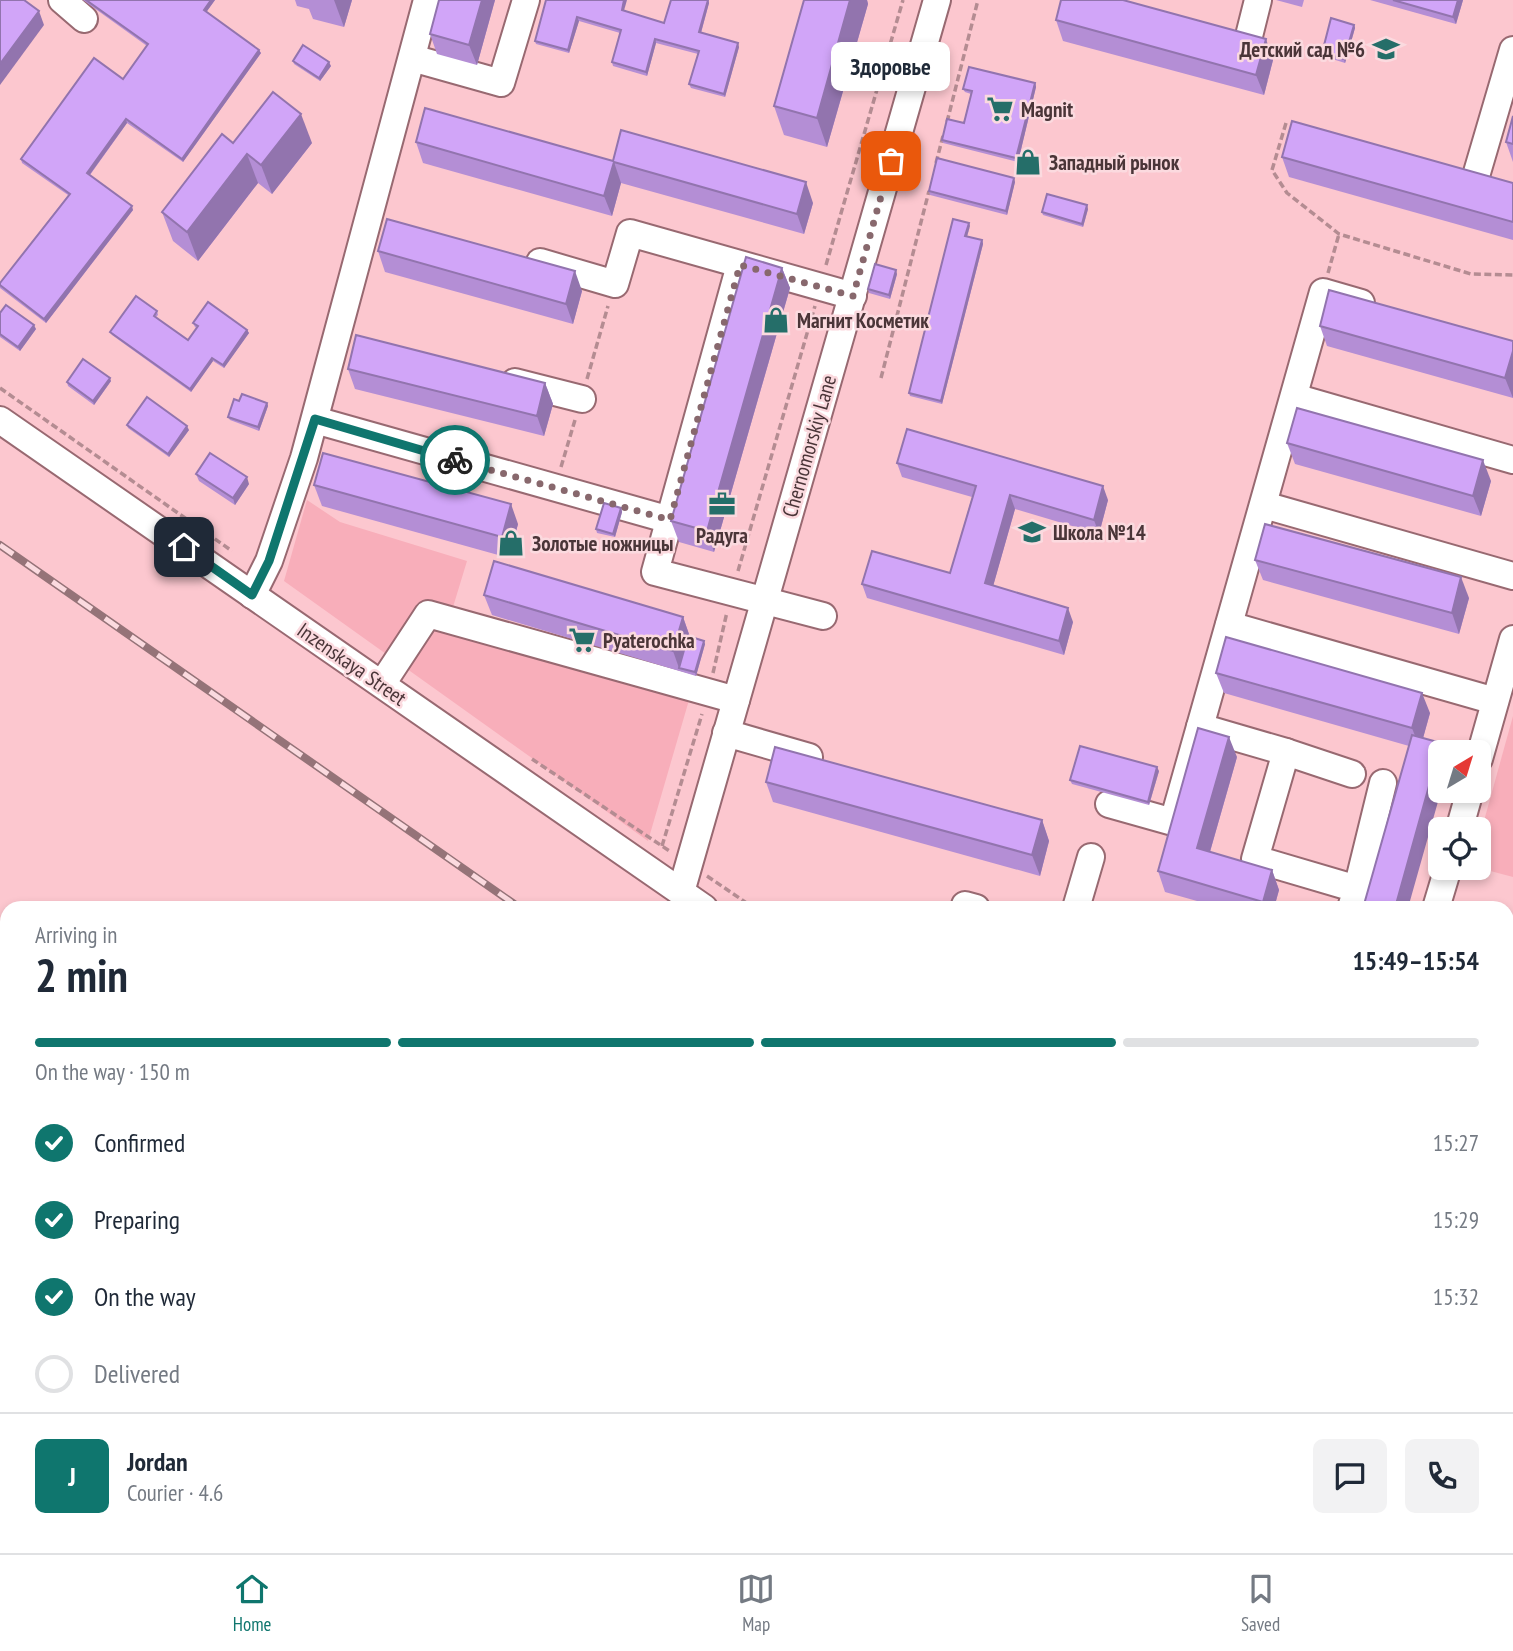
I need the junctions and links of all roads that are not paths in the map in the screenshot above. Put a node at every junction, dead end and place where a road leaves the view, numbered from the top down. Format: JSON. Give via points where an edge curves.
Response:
{"nodes":[{"id":1,"x":62,"y":0,"type":"edge"},
{"id":2,"x":427,"y":0,"type":"edge"},
{"id":3,"x":526,"y":0,"type":"edge"},
{"id":4,"x":937,"y":0,"type":"edge"},
{"id":5,"x":1258,"y":0,"type":"edge"},
{"id":6,"x":84,"y":19,"type":"dead end"},
{"id":7,"x":1222,"y":33,"type":"edge"},
{"id":8,"x":1513,"y":50,"type":"edge"},
{"id":9,"x":412,"y":58,"type":"junction"},
{"id":10,"x":1450,"y":169,"type":"edge"},
{"id":11,"x":371,"y":214,"type":"junction"},
{"id":12,"x":397,"y":222,"type":"edge"},
{"id":13,"x":515,"y":255,"type":"edge"},
{"id":14,"x":740,"y":265,"type":"junction"},
{"id":15,"x":853,"y":296,"type":"junction"},
{"id":16,"x":1387,"y":310,"type":"edge"},
{"id":17,"x":338,"y":336,"type":"junction"},
{"id":18,"x":365,"y":343,"type":"edge"},
{"id":19,"x":487,"y":375,"type":"edge"},
{"id":20,"x":1294,"y":397,"type":"junction"},
{"id":21,"x":582,"y":399,"type":"dead end"},
{"id":22,"x":315,"y":419,"type":"junction"},
{"id":23,"x":0,"y":420,"type":"edge"},
{"id":24,"x":1513,"y":460,"type":"edge"},
{"id":25,"x":1264,"y":505,"type":"junction"},
{"id":26,"x":670,"y":520,"type":"junction"},
{"id":27,"x":1513,"y":576,"type":"edge"},
{"id":28,"x":252,"y":595,"type":"junction"},
{"id":29,"x":765,"y":599,"type":"junction"},
{"id":30,"x":823,"y":616,"type":"dead end"},
{"id":31,"x":1229,"y":625,"type":"junction"},
{"id":32,"x":1513,"y":639,"type":"edge"},
{"id":33,"x":382,"y":684,"type":"junction"},
{"id":34,"x":736,"y":700,"type":"junction"},
{"id":35,"x":1495,"y":701,"type":"junction"},
{"id":36,"x":1200,"y":727,"type":"junction"},
{"id":37,"x":726,"y":733,"type":"junction"},
{"id":38,"x":1484,"y":740,"type":"edge"},
{"id":39,"x":1286,"y":752,"type":"junction"},
{"id":40,"x":831,"y":763,"type":"edge"},
{"id":41,"x":1352,"y":774,"type":"dead end"},
{"id":42,"x":1382,"y":783,"type":"dead end"},
{"id":43,"x":1109,"y":804,"type":"dead end"},
{"id":44,"x":1091,"y":857,"type":"dead end"},
{"id":45,"x":1444,"y":880,"type":"edge"},
{"id":46,"x":681,"y":892,"type":"junction"},
{"id":47,"x":1354,"y":898,"type":"edge"},
{"id":48,"x":694,"y":901,"type":"edge"},
{"id":49,"x":1078,"y":901,"type":"edge"},
{"id":50,"x":1438,"y":901,"type":"edge"}],
"edges":[{"from":1,"to":6,"type":"street"},
{"from":2,"to":9,"type":"street"},
{"from":3,"to":9,"type":"street","via":[[501,83]]},
{"from":4,"to":15,"type":"street","name":"Chernomorskiy Lane"},
{"from":5,"to":7,"type":"street","via":[[1260,44]]},
{"from":8,"to":10,"type":"street","via":[[1488,180]]},
{"from":9,"to":11,"type":"street"},
{"from":11,"to":12,"type":"street"},
{"from":11,"to":17,"type":"street"},
{"from":13,"to":14,"type":"street","via":[[615,284],[630,233]]},
{"from":14,"to":15,"type":"street"},
{"from":14,"to":26,"type":"street"},
{"from":15,"to":29,"type":"street","name":"Chernomorskiy Lane"},
{"from":16,"to":20,"type":"street","via":[[1323,292]]},
{"from":17,"to":18,"type":"street"},
{"from":17,"to":22,"type":"street"},
{"from":19,"to":21,"type":"street"},
{"from":20,"to":24,"type":"street"},
{"from":20,"to":25,"type":"street"},
{"from":22,"to":26,"type":"street"},
{"from":22,"to":28,"type":"street","via":[[269,561]]},
{"from":23,"to":28,"type":"street","name":"Inzenskaya Street"},
{"from":25,"to":27,"type":"street"},
{"from":25,"to":31,"type":"street"},
{"from":26,"to":29,"type":"street","via":[[655,572]]},
{"from":28,"to":33,"type":"street","name":"Inzenskaya Street"},
{"from":29,"to":30,"type":"street"},
{"from":29,"to":34,"type":"street","name":"Chernomorskiy Lane"},
{"from":31,"to":35,"type":"street"},
{"from":31,"to":36,"type":"street"},
{"from":32,"to":35,"type":"street"},
{"from":33,"to":34,"type":"street","via":[[428,614]]},
{"from":33,"to":46,"type":"street","name":"Inzenskaya Street"},
{"from":34,"to":37,"type":"street","name":"Chernomorskiy Lane"},
{"from":35,"to":38,"type":"street"},
{"from":36,"to":39,"type":"street"},
{"from":36,"to":43,"type":"street","via":[[1173,822]]},
{"from":37,"to":40,"type":"street"},
{"from":37,"to":46,"type":"street","name":"Chernomorskiy Lane"},
{"from":39,"to":41,"type":"street"},
{"from":39,"to":47,"type":"street","via":[[1255,859]]},
{"from":42,"to":47,"type":"street"},
{"from":44,"to":49,"type":"street"},
{"from":45,"to":50,"type":"street"},
{"from":46,"to":48,"type":"street","name":"Inzenskaya Street"}]}
